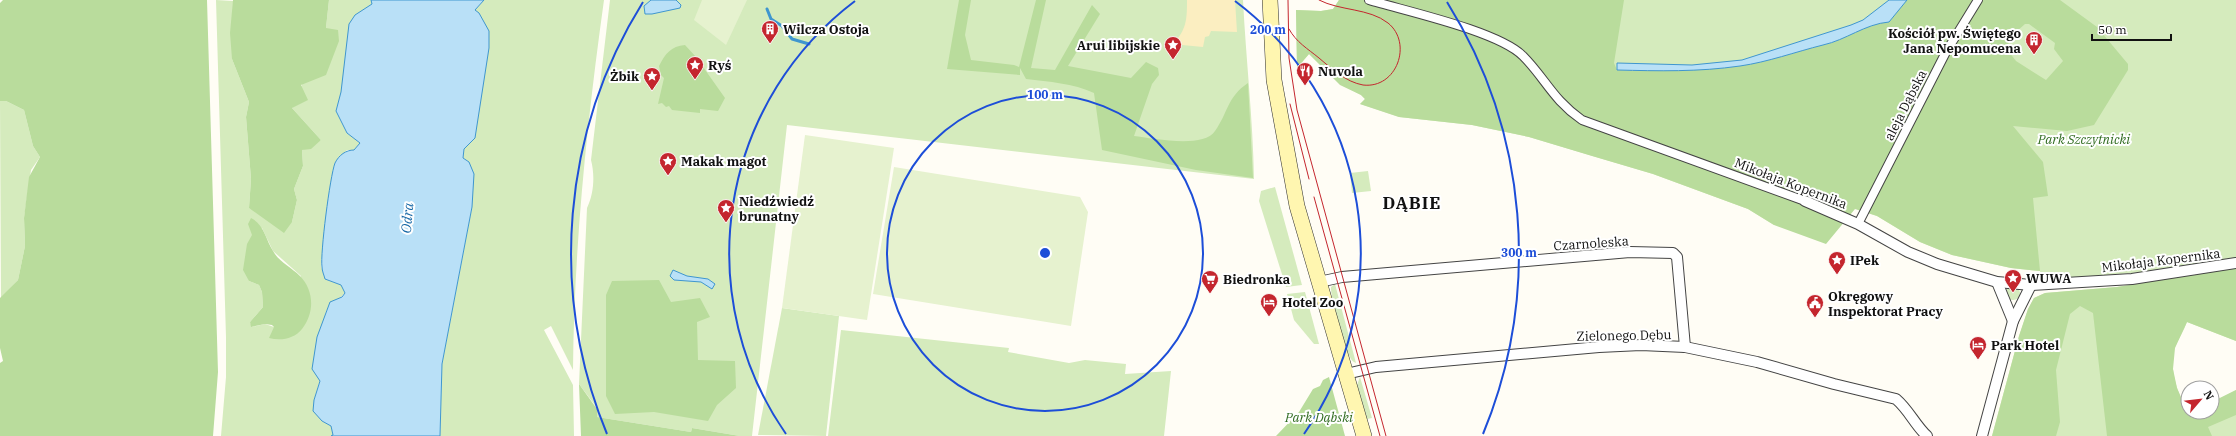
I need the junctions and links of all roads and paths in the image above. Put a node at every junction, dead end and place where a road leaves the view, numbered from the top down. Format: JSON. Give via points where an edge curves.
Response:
{"nodes":[{"id":1,"x":1270,"y":0,"type":"edge"},
{"id":2,"x":1369,"y":0,"type":"edge"},
{"id":3,"x":1978,"y":0,"type":"edge"},
{"id":4,"x":1805,"y":201,"type":"joint"},
{"id":5,"x":1858,"y":224,"type":"junction"},
{"id":6,"x":2236,"y":263,"type":"edge"},
{"id":7,"x":1319,"y":282,"type":"junction"},
{"id":8,"x":1997,"y":282,"type":"junction"},
{"id":9,"x":2031,"y":285,"type":"junction"},
{"id":10,"x":2013,"y":321,"type":"junction"},
{"id":11,"x":1685,"y":347,"type":"junction"},
{"id":12,"x":1346,"y":374,"type":"junction"},
{"id":13,"x":1364,"y":436,"type":"edge"},
{"id":14,"x":1927,"y":436,"type":"edge"},
{"id":15,"x":1982,"y":436,"type":"edge"}],
"edges":[{"from":1,"to":7,"type":"main road","via":[[1274,80],[1281,126],[1297,206]]},
{"from":2,"to":4,"type":"street","name":"Mikołaja Kopernika","via":[[1489,36],[1512,48],[1522,55],[1567,109],[1582,120]]},
{"from":3,"to":5,"type":"street","name":"aleja Dąbska","via":[[1946,52]]},
{"from":4,"to":5,"type":"street","name":"Mikołaja Kopernika"},
{"from":5,"to":8,"type":"street","name":"Mikołaja Kopernika","via":[[1908,252]]},
{"from":6,"to":9,"type":"street","name":"Mikołaja Kopernika","via":[[2132,279]]},
{"from":7,"to":11,"type":"street","name":"Czarnoleska","via":[[1342,277],[1630,252],[1673,253],[1677,257]]},
{"from":7,"to":12,"type":"main road"},
{"from":8,"to":9,"type":"street","name":"Mikołaja Kopernika"},
{"from":8,"to":10,"type":"street"},
{"from":9,"to":10,"type":"street"},
{"from":10,"to":15,"type":"street"},
{"from":11,"to":12,"type":"street","name":"Zielonego Dębu","via":[[1642,345],[1592,348],[1376,367]]},
{"from":11,"to":14,"type":"street","name":"Zielonego Dębu","via":[[1757,362],[1896,399]]},
{"from":12,"to":13,"type":"main road"}]}
